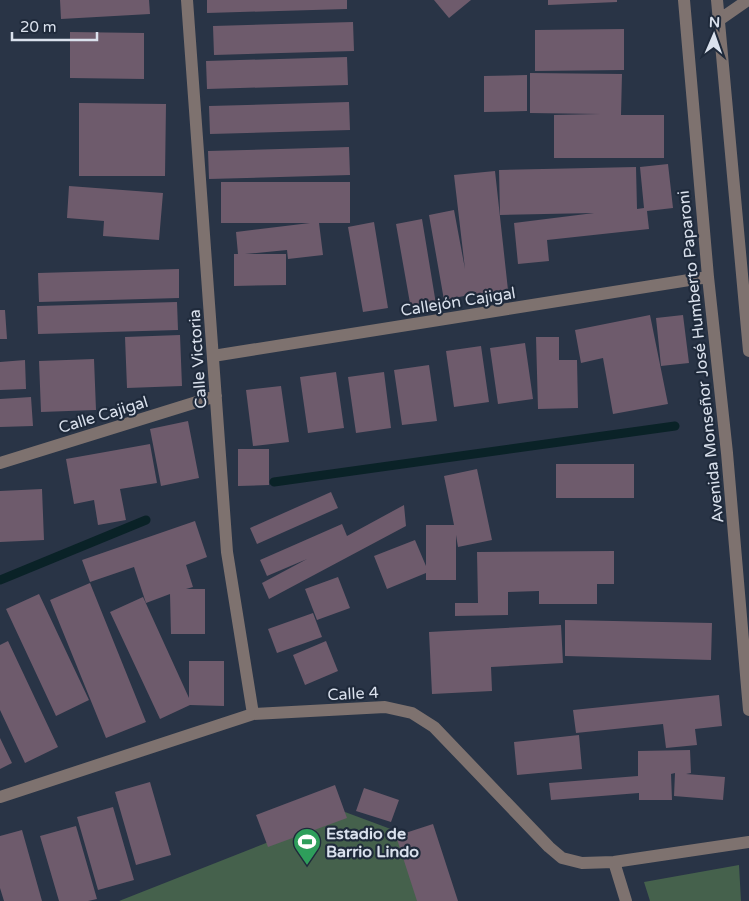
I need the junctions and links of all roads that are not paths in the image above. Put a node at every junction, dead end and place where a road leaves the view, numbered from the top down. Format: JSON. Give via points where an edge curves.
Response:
{"nodes":[{"id":1,"x":187,"y":0,"type":"edge"},
{"id":2,"x":684,"y":0,"type":"edge"},
{"id":3,"x":717,"y":0,"type":"edge"},
{"id":4,"x":748,"y":0,"type":"edge"},
{"id":5,"x":719,"y":20,"type":"junction"},
{"id":6,"x":708,"y":277,"type":"junction"},
{"id":7,"x":749,"y":351,"type":"edge"},
{"id":8,"x":213,"y":356,"type":"junction"},
{"id":9,"x":216,"y":396,"type":"junction"},
{"id":10,"x":0,"y":463,"type":"edge"},
{"id":11,"x":749,"y":710,"type":"edge"},
{"id":12,"x":253,"y":714,"type":"junction"},
{"id":13,"x":0,"y":797,"type":"edge"},
{"id":14,"x":749,"y":842,"type":"edge"},
{"id":15,"x":614,"y":862,"type":"junction"},
{"id":16,"x":626,"y":901,"type":"edge"}],
"edges":[{"from":1,"to":8,"type":"street","name":"Calle Victoria"},
{"from":2,"to":6,"type":"street","name":"Avenida Monseñor José Humberto Paparoni"},
{"from":3,"to":5,"type":"street"},
{"from":4,"to":5,"type":"street"},
{"from":5,"to":7,"type":"street"},
{"from":6,"to":8,"type":"street","name":"Callejón Cajigal"},
{"from":6,"to":11,"type":"street","name":"Avenida Monseñor José Humberto Paparoni"},
{"from":8,"to":9,"type":"street","name":"Calle Victoria"},
{"from":9,"to":10,"type":"street","name":"Calle Cajigal"},
{"from":9,"to":12,"type":"street","name":"Calle Victoria","via":[[227,552]]},
{"from":12,"to":13,"type":"street","name":"Calle 4"},
{"from":12,"to":15,"type":"street","name":"Calle 4","via":[[385,707],[412,713],[434,727],[562,858],[582,863]]},
{"from":14,"to":15,"type":"street","name":"Calle 4"},
{"from":15,"to":16,"type":"street"}]}
